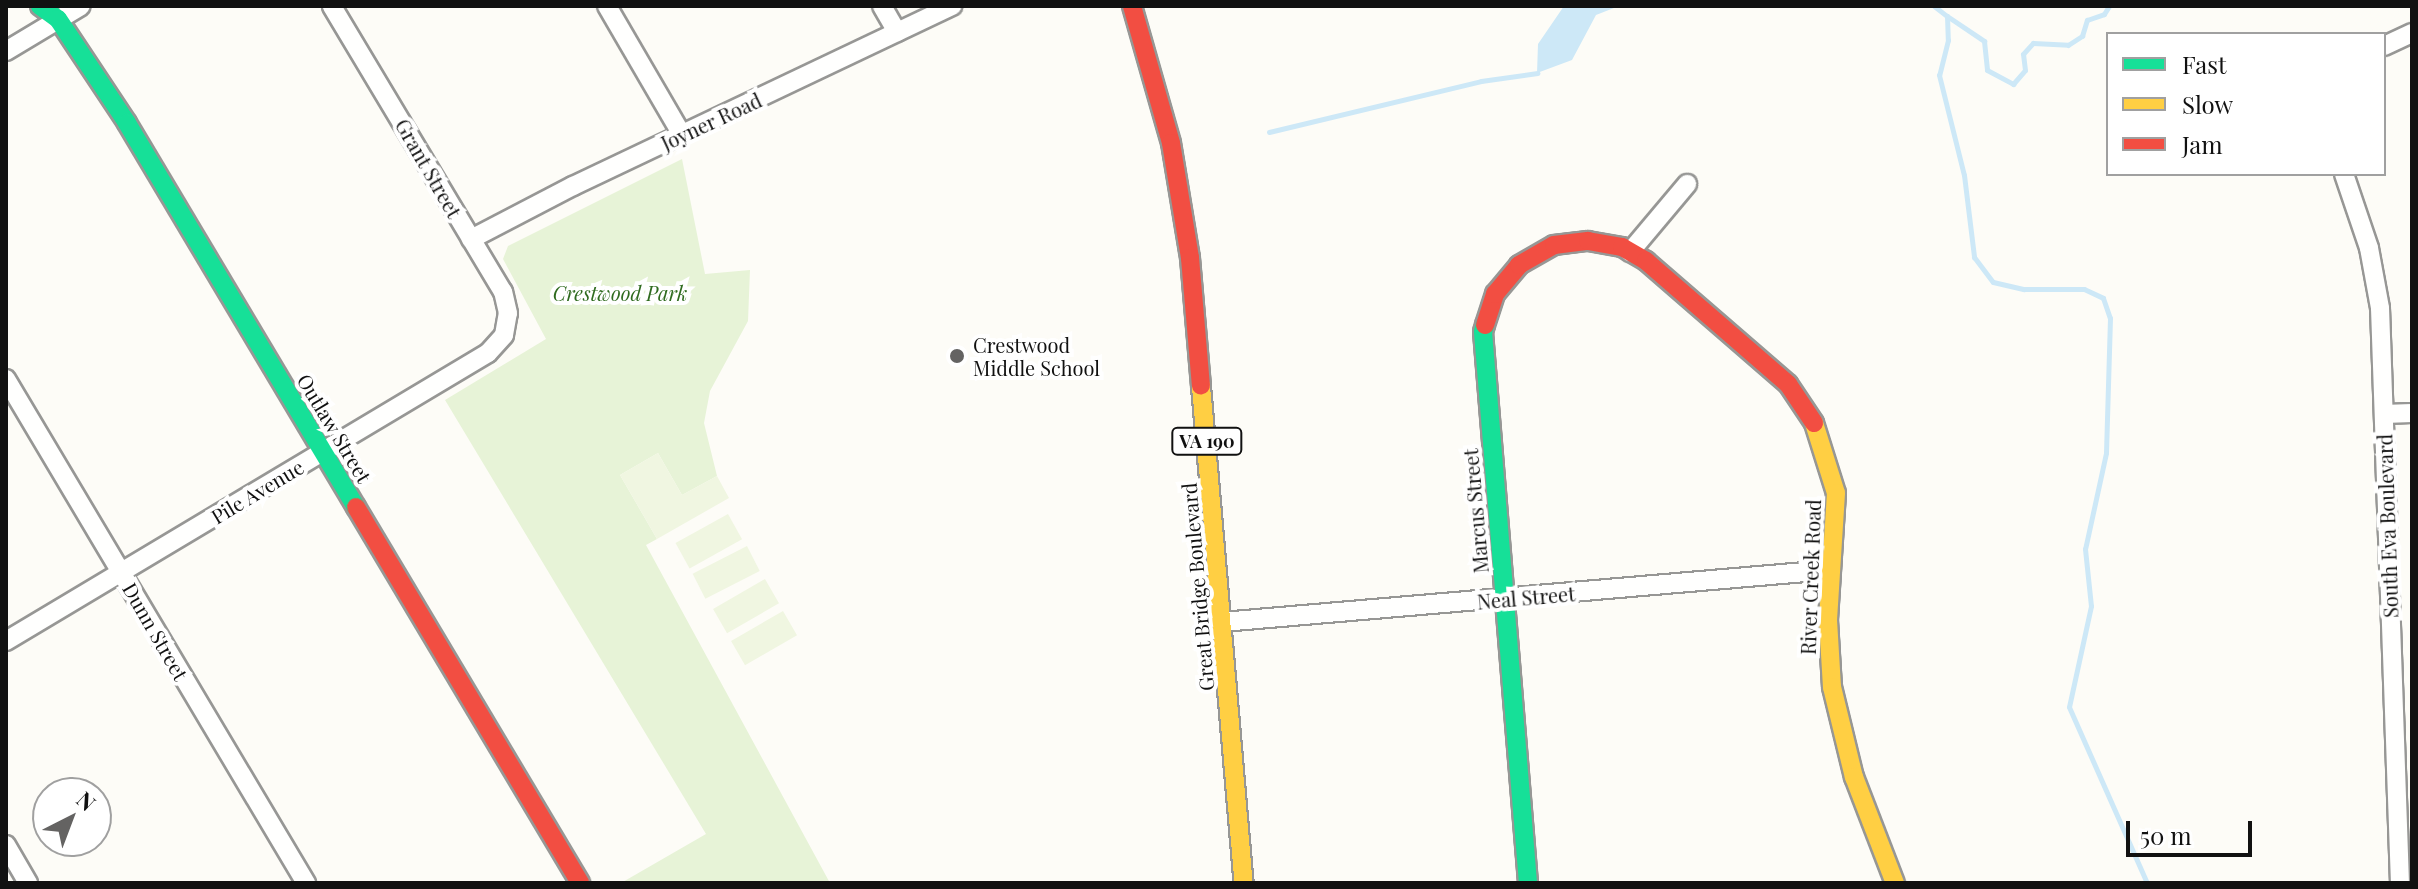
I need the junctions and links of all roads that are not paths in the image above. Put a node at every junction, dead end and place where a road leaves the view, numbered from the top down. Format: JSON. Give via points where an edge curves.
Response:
{"nodes":[{"id":1,"x":40,"y":6,"type":"edge"},
{"id":2,"x":81,"y":6,"type":"edge"},
{"id":3,"x":332,"y":6,"type":"edge"},
{"id":4,"x":607,"y":6,"type":"edge"},
{"id":5,"x":882,"y":6,"type":"edge"},
{"id":6,"x":952,"y":6,"type":"edge"},
{"id":7,"x":1132,"y":6,"type":"edge"},
{"id":8,"x":58,"y":19,"type":"junction"},
{"id":9,"x":897,"y":32,"type":"junction"},
{"id":10,"x":2412,"y":33,"type":"edge"},
{"id":11,"x":2386,"y":45,"type":"edge"},
{"id":12,"x":6,"y":51,"type":"edge"},
{"id":13,"x":682,"y":135,"type":"junction"},
{"id":14,"x":2345,"y":176,"type":"edge"},
{"id":15,"x":1687,"y":184,"type":"dead end"},
{"id":16,"x":471,"y":239,"type":"junction"},
{"id":17,"x":1630,"y":252,"type":"junction"},
{"id":18,"x":504,"y":335,"type":"joint"},
{"id":19,"x":6,"y":379,"type":"edge"},
{"id":20,"x":2412,"y":413,"type":"edge"},
{"id":21,"x":2384,"y":414,"type":"junction"},
{"id":22,"x":323,"y":452,"type":"junction"},
{"id":23,"x":1829,"y":570,"type":"junction"},
{"id":24,"x":121,"y":572,"type":"junction"},
{"id":25,"x":1504,"y":598,"type":"junction"},
{"id":26,"x":1222,"y":622,"type":"junction"},
{"id":27,"x":6,"y":641,"type":"edge"},
{"id":28,"x":6,"y":845,"type":"edge"},
{"id":29,"x":28,"y":883,"type":"edge"},
{"id":30,"x":306,"y":883,"type":"edge"},
{"id":31,"x":580,"y":883,"type":"edge"},
{"id":32,"x":1244,"y":883,"type":"edge"},
{"id":33,"x":1528,"y":883,"type":"edge"},
{"id":34,"x":1895,"y":883,"type":"edge"},
{"id":35,"x":2400,"y":883,"type":"edge"}],
"edges":[{"from":1,"to":8,"type":"street","name":"Outlaw Street"},
{"from":2,"to":8,"type":"street"},
{"from":3,"to":16,"type":"street","name":"Grant Street"},
{"from":4,"to":13,"type":"street"},
{"from":5,"to":9,"type":"street"},
{"from":6,"to":9,"type":"street","name":"Joyner Road"},
{"from":7,"to":26,"type":"street","name":"Great Bridge Boulevard","number":"VA 190","via":[[1171,143],[1184,217]]},
{"from":8,"to":12,"type":"street"},
{"from":8,"to":22,"type":"street","name":"Outlaw Street","via":[[127,123]]},
{"from":9,"to":13,"type":"street","name":"Joyner Road"},
{"from":10,"to":11,"type":"street"},
{"from":13,"to":16,"type":"street","name":"Joyner Road"},
{"from":14,"to":21,"type":"street","name":"South Eva Boulevard","via":[[2376,278]]},
{"from":15,"to":17,"type":"street"},
{"from":16,"to":18,"type":"street","name":"Grant Street","via":[[503,292],[508,313]]},
{"from":17,"to":23,"type":"street","name":"River Creek Road","via":[[1777,374],[1807,407],[1836,493]]},
{"from":17,"to":25,"type":"street","name":"Marcus Street","via":[[1588,241],[1554,245],[1531,256],[1501,285],[1485,319]]},
{"from":18,"to":22,"type":"street","name":"Pile Avenue","via":[[488,353]]},
{"from":19,"to":24,"type":"street","name":"Dunn Street"},
{"from":20,"to":21,"type":"street"},
{"from":21,"to":35,"type":"street","name":"South Eva Boulevard"},
{"from":22,"to":24,"type":"street","name":"Pile Avenue"},
{"from":22,"to":31,"type":"street","name":"Outlaw Street"},
{"from":23,"to":25,"type":"street","name":"Neal Street"},
{"from":23,"to":34,"type":"street","name":"River Creek Road","via":[[1829,661],[1840,726],[1863,805]]},
{"from":24,"to":27,"type":"street","name":"Pile Avenue"},
{"from":24,"to":30,"type":"street","name":"Dunn Street"},
{"from":25,"to":26,"type":"street","name":"Neal Street"},
{"from":25,"to":33,"type":"street","name":"Marcus Street"},
{"from":26,"to":32,"type":"street","name":"Great Bridge Boulevard","number":"VA 190"},
{"from":28,"to":29,"type":"street"}]}
